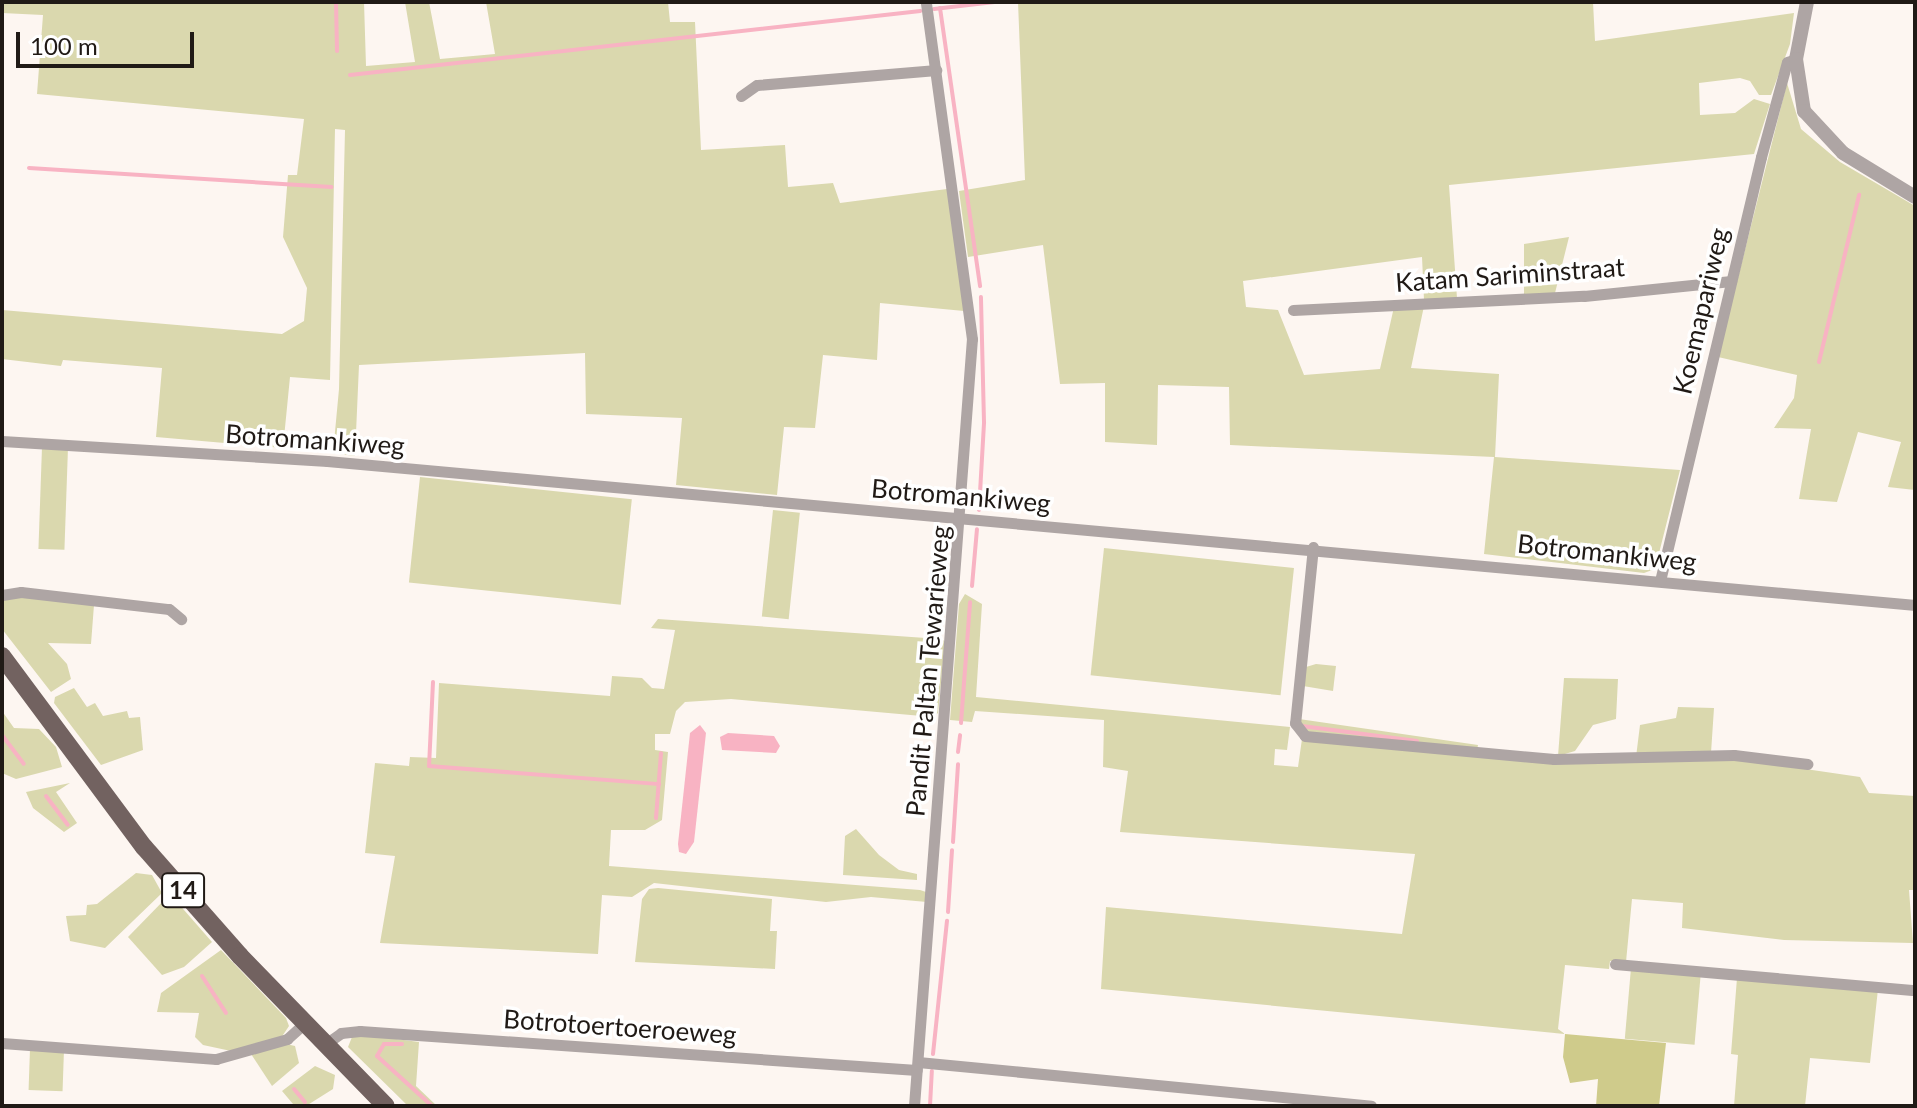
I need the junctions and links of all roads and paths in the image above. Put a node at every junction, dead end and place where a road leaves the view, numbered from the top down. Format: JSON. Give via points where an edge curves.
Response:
{"nodes":[{"id":1,"x":927,"y":2,"type":"edge"},
{"id":2,"x":1807,"y":2,"type":"edge"},
{"id":3,"x":1796,"y":59,"type":"junction"},
{"id":4,"x":936,"y":70,"type":"junction"},
{"id":5,"x":741,"y":96,"type":"dead end"},
{"id":6,"x":1915,"y":197,"type":"edge"},
{"id":7,"x":1731,"y":281,"type":"junction"},
{"id":8,"x":1293,"y":310,"type":"dead end"},
{"id":9,"x":2,"y":441,"type":"edge"},
{"id":10,"x":962,"y":518,"type":"junction"},
{"id":11,"x":1313,"y":547,"type":"junction"},
{"id":12,"x":1660,"y":581,"type":"junction"},
{"id":13,"x":2,"y":595,"type":"edge"},
{"id":14,"x":1915,"y":605,"type":"edge"},
{"id":15,"x":181,"y":619,"type":"dead end"},
{"id":16,"x":2,"y":656,"type":"edge"},
{"id":17,"x":1807,"y":764,"type":"dead end"},
{"id":18,"x":1615,"y":964,"type":"dead end"},
{"id":19,"x":1915,"y":990,"type":"edge"},
{"id":20,"x":305,"y":1023,"type":"junction"},
{"id":21,"x":2,"y":1043,"type":"edge"},
{"id":22,"x":324,"y":1045,"type":"junction"},
{"id":23,"x":917,"y":1066,"type":"junction"},
{"id":24,"x":386,"y":1106,"type":"edge"},
{"id":25,"x":914,"y":1106,"type":"edge"},
{"id":26,"x":1371,"y":1106,"type":"edge"}],
"edges":[{"from":1,"to":4,"type":"street","name":"Pandit Paltan Tewarieweg"},
{"from":2,"to":3,"type":"street"},
{"from":3,"to":6,"type":"street","via":[[1799,94],[1813,125],[1843,153]]},
{"from":3,"to":7,"type":"street","name":"Koemapariweg","via":[[1787,62]]},
{"from":4,"to":5,"type":"street","via":[[757,85]]},
{"from":4,"to":10,"type":"street","name":"Pandit Paltan Tewarieweg","via":[[972,339]]},
{"from":7,"to":8,"type":"street","name":"Katam Sariminstraat","via":[[1584,296]]},
{"from":7,"to":12,"type":"street","name":"Koemapariweg"},
{"from":9,"to":10,"type":"street","name":"Botromankiweg","via":[[327,461]]},
{"from":10,"to":11,"type":"street","name":"Botromankiweg"},
{"from":10,"to":23,"type":"street","name":"Pandit Paltan Tewarieweg"},
{"from":11,"to":12,"type":"street","name":"Botromankiweg"},
{"from":11,"to":17,"type":"street","via":[[1295,723],[1305,736],[1554,759],[1734,755]]},
{"from":12,"to":14,"type":"street","name":"Botromankiweg"},
{"from":13,"to":15,"type":"street","via":[[21,592],[169,609]]},
{"from":16,"to":20,"type":"main road","number":"14","via":[[144,847]]},
{"from":18,"to":19,"type":"street"},
{"from":20,"to":21,"type":"street","via":[[287,1039],[216,1059]]},
{"from":20,"to":22,"type":"main road","number":"14"},
{"from":22,"to":23,"type":"street","name":"Botrotoertoeroeweg","via":[[341,1033],[360,1031]]},
{"from":22,"to":24,"type":"main road","number":"14"},
{"from":23,"to":25,"type":"street","name":"Pandit Paltan Tewarieweg"},
{"from":23,"to":26,"type":"street","name":"Botrotoertoeroeweg"}]}
